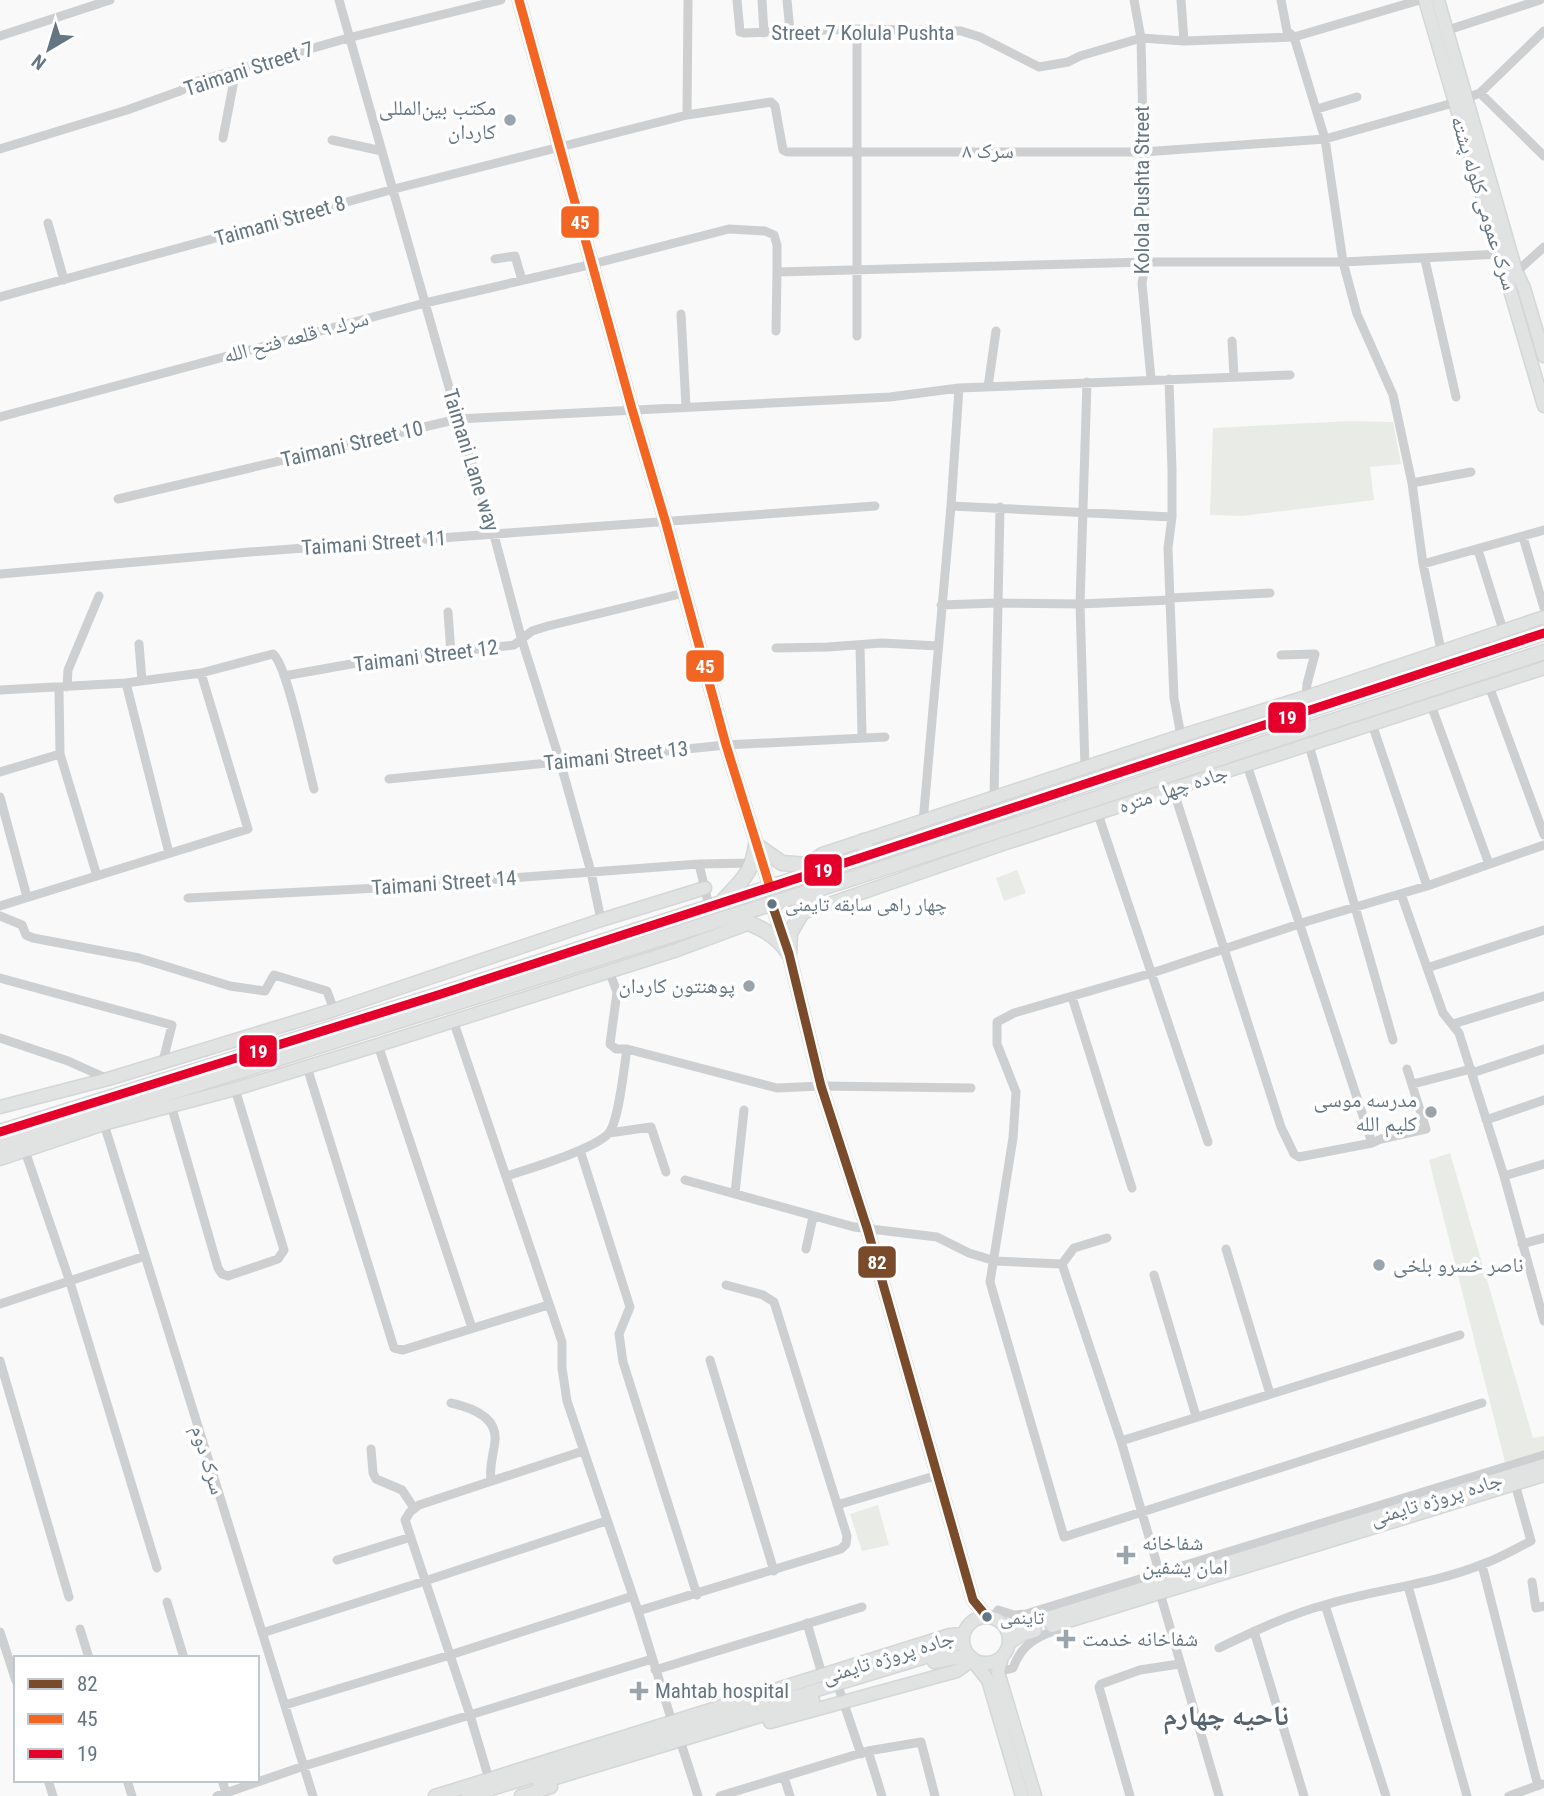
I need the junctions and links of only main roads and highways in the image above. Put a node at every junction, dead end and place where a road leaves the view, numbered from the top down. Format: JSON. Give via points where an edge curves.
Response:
{"nodes":[{"id":1,"x":519,"y":0,"type":"edge"},
{"id":2,"x":1422,"y":0,"type":"edge"},
{"id":3,"x":1438,"y":0,"type":"edge"},
{"id":4,"x":1544,"y":356,"type":"edge"},
{"id":5,"x":1544,"y":406,"type":"edge"},
{"id":6,"x":1544,"y":617,"type":"edge"},
{"id":7,"x":1543,"y":630,"type":"edge"},
{"id":8,"x":1544,"y":652,"type":"edge"},
{"id":9,"x":1544,"y":668,"type":"edge"},
{"id":10,"x":1131,"y":770,"type":"junction"},
{"id":11,"x":1136,"y":785,"type":"junction"},
{"id":12,"x":755,"y":845,"type":"junction"},
{"id":13,"x":866,"y":848,"type":"junction"},
{"id":14,"x":939,"y":849,"type":"junction"},
{"id":15,"x":945,"y":864,"type":"junction"},
{"id":16,"x":811,"y":869,"type":"junction"},
{"id":17,"x":770,"y":887,"type":"junction"},
{"id":18,"x":705,"y":888,"type":"road end"},
{"id":19,"x":815,"y":890,"type":"junction"},
{"id":20,"x":715,"y":904,"type":"junction"},
{"id":21,"x":772,"y":904,"type":"junction"},
{"id":22,"x":803,"y":913,"type":"junction"},
{"id":23,"x":750,"y":923,"type":"junction"},
{"id":24,"x":724,"y":924,"type":"junction"},
{"id":25,"x":671,"y":935,"type":"junction"},
{"id":26,"x":677,"y":950,"type":"junction"},
{"id":27,"x":789,"y":954,"type":"junction"},
{"id":28,"x":0,"y":1107,"type":"edge"},
{"id":29,"x":96,"y":1115,"type":"junction"},
{"id":30,"x":0,"y":1132,"type":"edge"},
{"id":31,"x":0,"y":1146,"type":"edge"},
{"id":32,"x":0,"y":1160,"type":"edge"},
{"id":33,"x":1544,"y":1465,"type":"edge"},
{"id":34,"x":1544,"y":1475,"type":"edge"},
{"id":35,"x":1160,"y":1587,"type":"junction"},
{"id":36,"x":973,"y":1600,"type":"junction"},
{"id":37,"x":991,"y":1618,"type":"junction"},
{"id":38,"x":1006,"y":1628,"type":"junction"},
{"id":39,"x":965,"y":1630,"type":"junction"},
{"id":40,"x":1009,"y":1643,"type":"junction"},
{"id":41,"x":1002,"y":1657,"type":"junction"},
{"id":42,"x":972,"y":1660,"type":"junction"},
{"id":43,"x":678,"y":1735,"type":"junction"},
{"id":44,"x":435,"y":1796,"type":"edge"},
{"id":45,"x":468,"y":1796,"type":"edge"},
{"id":46,"x":495,"y":1796,"type":"edge"},
{"id":47,"x":521,"y":1796,"type":"edge"},
{"id":48,"x":1022,"y":1796,"type":"edge"},
{"id":49,"x":1035,"y":1796,"type":"edge"}],
"edges":[{"from":1,"to":12,"type":"main road"},
{"from":2,"to":5,"type":"main road","name":"سرک عمومی کلوله پشته"},
{"from":3,"to":4,"type":"main road","name":"سرک عمومی کلوله پشته","via":[[1474,95],[1516,271]]},
{"from":6,"to":13,"type":"main road","via":[[994,797]]},
{"from":7,"to":10,"type":"main road"},
{"from":8,"to":11,"type":"main road"},
{"from":9,"to":15,"type":"main road","name":"جاده چهل متره"},
{"from":10,"to":11,"type":"main road"},
{"from":10,"to":13,"type":"main road"},
{"from":11,"to":14,"type":"main road"},
{"from":12,"to":16,"type":"main road","via":[[782,863]]},
{"from":12,"to":17,"type":"main road"},
{"from":12,"to":20,"type":"main road","via":[[748,874]]},
{"from":13,"to":16,"type":"main road"},
{"from":14,"to":15,"type":"main road"},
{"from":14,"to":19,"type":"main road"},
{"from":15,"to":22,"type":"main road","name":"جاده چهل متره"},
{"from":16,"to":17,"type":"main road"},
{"from":17,"to":20,"type":"main road"},
{"from":18,"to":28,"type":"main road","via":[[334,1010]]},
{"from":19,"to":21,"type":"main road"},
{"from":19,"to":22,"type":"main road"},
{"from":20,"to":29,"type":"main road","via":[[440,994]]},
{"from":21,"to":24,"type":"main road"},
{"from":21,"to":27,"type":"main road"},
{"from":22,"to":27,"type":"main road","via":[[790,933]]},
{"from":23,"to":24,"type":"main road"},
{"from":23,"to":24,"type":"main road"},
{"from":23,"to":27,"type":"main road","via":[[780,940]]},
{"from":24,"to":25,"type":"main road"},
{"from":24,"to":26,"type":"main road"},
{"from":25,"to":26,"type":"main road"},
{"from":25,"to":29,"type":"main road"},
{"from":26,"to":29,"type":"main road","via":[[235,1089],[171,1105]]},
{"from":27,"to":36,"type":"main road","via":[[821,1086],[867,1228]]},
{"from":29,"to":30,"type":"main road"},
{"from":29,"to":31,"type":"main road"},
{"from":29,"to":32,"type":"main road"},
{"from":33,"to":35,"type":"main road","name":"جاده پروژه تایمنی","via":[[1528,1465]]},
{"from":34,"to":35,"type":"main road","name":"جاده پروژه تایمنی"},
{"from":35,"to":38,"type":"main road","name":"جاده پروژه تایمنی"},
{"from":35,"to":40,"type":"main road","name":"جاده پروژه تایمنی"},
{"from":36,"to":37,"type":"main road"},
{"from":36,"to":39,"type":"main road"},
{"from":37,"to":38,"type":"main road"},
{"from":37,"to":39,"type":"main road","via":[[972,1621]]},
{"from":38,"to":40,"type":"main road"},
{"from":39,"to":42,"type":"main road","via":[[964,1649]]},
{"from":39,"to":43,"type":"main road","name":"جاده پروژه تایمنی","via":[[942,1652],[824,1682]]},
{"from":40,"to":41,"type":"main road"},
{"from":41,"to":42,"type":"main road","via":[[989,1663]]},
{"from":41,"to":49,"type":"main road","via":[[998,1672]]},
{"from":42,"to":43,"type":"main road","name":"جاده پروژه تایمنی","via":[[946,1658],[842,1697]]},
{"from":42,"to":48,"type":"main road","via":[[988,1680]]},
{"from":43,"to":44,"type":"main road","name":"جاده پروژه تایمنی"},
{"from":43,"to":45,"type":"main road","name":"جاده پروژه تایمنی"},
{"from":43,"to":46,"type":"main road","name":"جاده پروژه تایمنی"},
{"from":43,"to":47,"type":"main road","name":"جاده پروژه تایمنی"}]}
